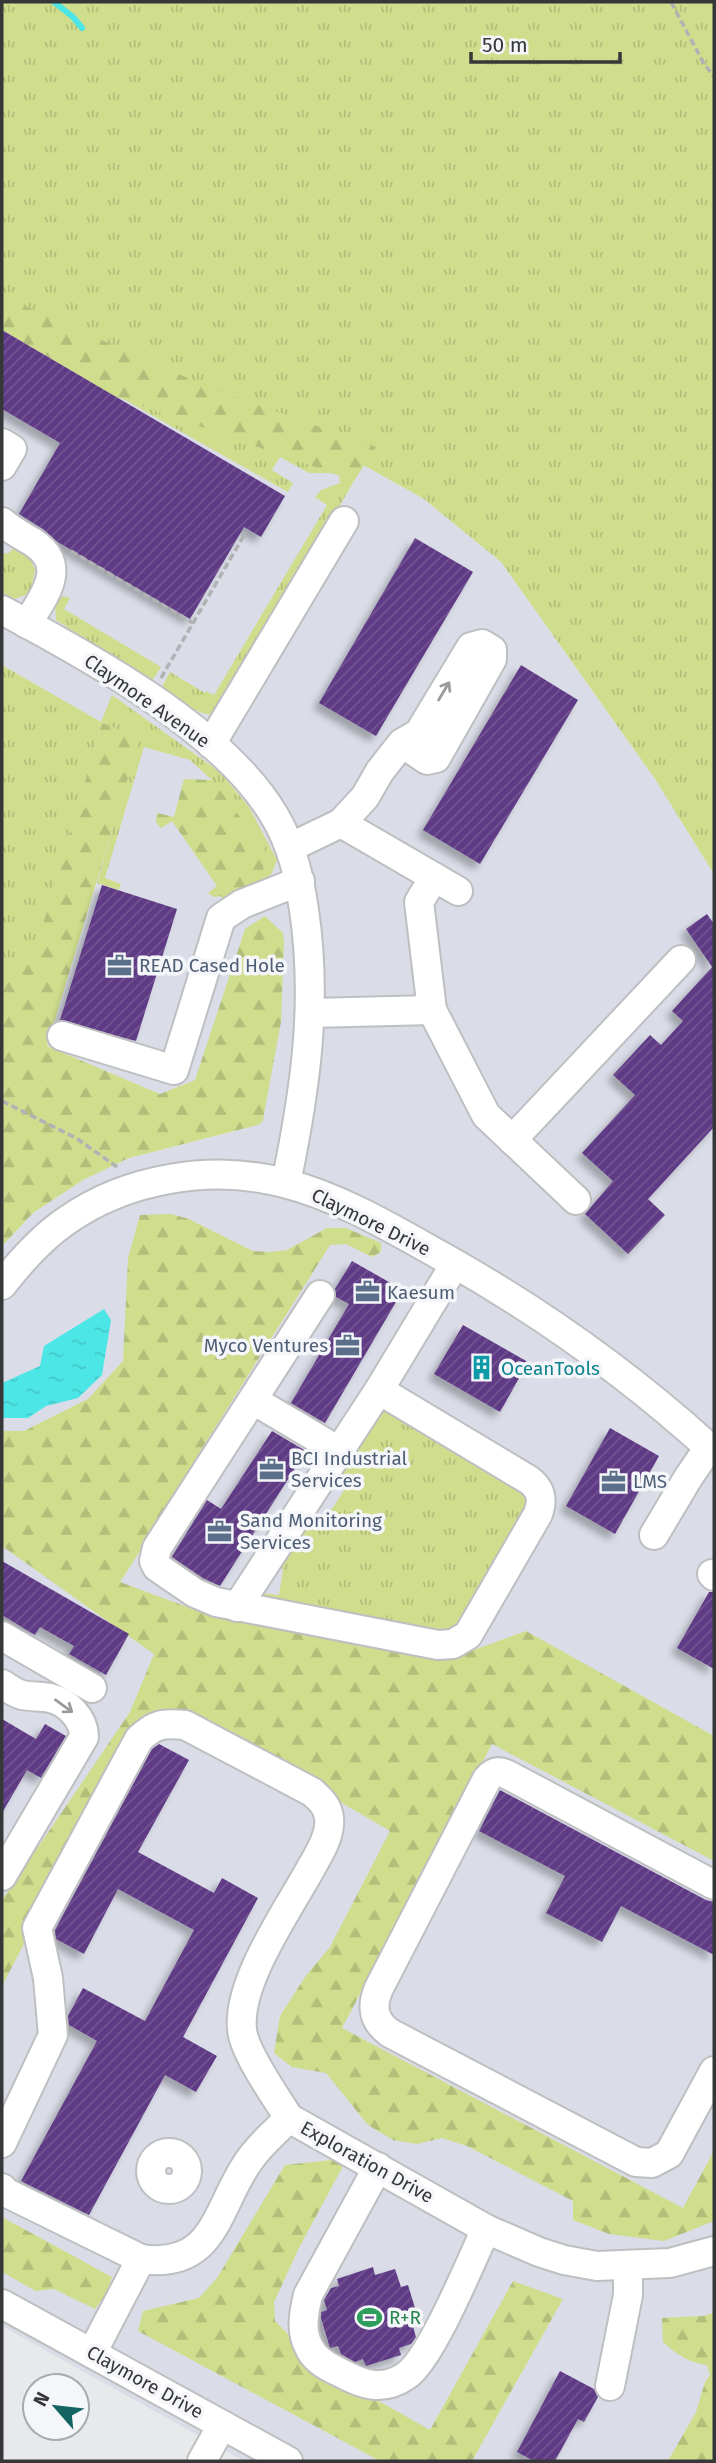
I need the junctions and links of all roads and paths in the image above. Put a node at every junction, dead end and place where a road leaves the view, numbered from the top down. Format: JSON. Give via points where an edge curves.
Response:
{"nodes":[{"id":1,"x":671,"y":2,"type":"edge"},
{"id":2,"x":714,"y":77,"type":"edge"},
{"id":3,"x":2,"y":443,"type":"edge"},
{"id":4,"x":2,"y":466,"type":"edge"},
{"id":5,"x":344,"y":521,"type":"dead end"},
{"id":6,"x":2,"y":522,"type":"edge"},
{"id":7,"x":246,"y":532,"type":"dead end"},
{"id":8,"x":61,"y":545,"type":"dead end"},
{"id":9,"x":2,"y":610,"type":"edge"},
{"id":10,"x":193,"y":623,"type":"junction"},
{"id":11,"x":27,"y":624,"type":"junction"},
{"id":12,"x":149,"y":698,"type":"junction"},
{"id":13,"x":402,"y":743,"type":"dead end"},
{"id":14,"x":211,"y":744,"type":"junction"},
{"id":15,"x":341,"y":823,"type":"junction"},
{"id":16,"x":291,"y":847,"type":"junction"},
{"id":17,"x":433,"y":877,"type":"junction"},
{"id":18,"x":300,"y":881,"type":"junction"},
{"id":19,"x":458,"y":891,"type":"dead end"},
{"id":20,"x":681,"y":960,"type":"dead end"},
{"id":21,"x":432,"y":1010,"type":"junction"},
{"id":22,"x":311,"y":1013,"type":"junction"},
{"id":23,"x":62,"y":1036,"type":"dead end"},
{"id":24,"x":2,"y":1101,"type":"edge"},
{"id":25,"x":512,"y":1140,"type":"junction"},
{"id":26,"x":286,"y":1183,"type":"junction"},
{"id":27,"x":134,"y":1188,"type":"junction"},
{"id":28,"x":576,"y":1200,"type":"dead end"},
{"id":29,"x":455,"y":1264,"type":"junction"},
{"id":30,"x":2,"y":1282,"type":"edge"},
{"id":31,"x":320,"y":1295,"type":"dead end"},
{"id":32,"x":379,"y":1390,"type":"junction"},
{"id":33,"x":253,"y":1400,"type":"junction"},
{"id":34,"x":712,"y":1449,"type":"edge"},
{"id":35,"x":339,"y":1451,"type":"junction"},
{"id":36,"x":654,"y":1535,"type":"dead end"},
{"id":37,"x":236,"y":1607,"type":"junction"},
{"id":38,"x":2,"y":1636,"type":"edge"},
{"id":39,"x":2,"y":1684,"type":"edge"},
{"id":40,"x":92,"y":1688,"type":"dead end"},
{"id":41,"x":2,"y":1877,"type":"edge"},
{"id":42,"x":714,"y":1885,"type":"edge"},
{"id":43,"x":714,"y":2071,"type":"edge"},
{"id":44,"x":289,"y":2118,"type":"junction"},
{"id":45,"x":2,"y":2143,"type":"edge"},
{"id":46,"x":378,"y":2167,"type":"junction"},
{"id":47,"x":185,"y":2180,"type":"dead end"},
{"id":48,"x":2,"y":2188,"type":"edge"},
{"id":49,"x":225,"y":2203,"type":"junction"},
{"id":50,"x":486,"y":2229,"type":"junction"},
{"id":51,"x":714,"y":2251,"type":"edge"},
{"id":52,"x":141,"y":2259,"type":"junction"},
{"id":53,"x":628,"y":2265,"type":"junction"},
{"id":54,"x":2,"y":2304,"type":"edge"},
{"id":55,"x":92,"y":2353,"type":"junction"},
{"id":56,"x":610,"y":2386,"type":"dead end"},
{"id":57,"x":222,"y":2425,"type":"junction"},
{"id":58,"x":202,"y":2461,"type":"edge"},
{"id":59,"x":288,"y":2461,"type":"edge"}],
"edges":[{"from":1,"to":2,"type":"path"},
{"from":3,"to":4,"type":"street","via":[[12,449]]},
{"from":5,"to":14,"type":"street"},
{"from":6,"to":11,"type":"street","via":[[40,548],[52,568],[47,589]]},
{"from":7,"to":10,"type":"path"},
{"from":8,"to":10,"type":"path"},
{"from":9,"to":11,"type":"street","name":"Claymore Avenue"},
{"from":10,"to":12,"type":"path"},
{"from":11,"to":12,"type":"street","name":"Claymore Avenue"},
{"from":12,"to":14,"type":"street","name":"Claymore Avenue"},
{"from":13,"to":15,"type":"street"},
{"from":14,"to":16,"type":"street","name":"Claymore Avenue","via":[[253,785]]},
{"from":15,"to":16,"type":"street"},
{"from":15,"to":17,"type":"street"},
{"from":16,"to":18,"type":"street","name":"Claymore Avenue"},
{"from":17,"to":19,"type":"street"},
{"from":17,"to":21,"type":"street","via":[[419,902]]},
{"from":18,"to":22,"type":"street","name":"Claymore Avenue","via":[[310,952]]},
{"from":18,"to":23,"type":"street","via":[[242,904],[221,918],[174,1070]]},
{"from":20,"to":25,"type":"street"},
{"from":21,"to":22,"type":"street"},
{"from":21,"to":25,"type":"street","via":[[486,1115]]},
{"from":22,"to":26,"type":"street","name":"Claymore Avenue","via":[[304,1093]]},
{"from":24,"to":27,"type":"path","via":[[76,1138],[122,1171]]},
{"from":25,"to":28,"type":"street"},
{"from":26,"to":27,"type":"street","name":"Claymore Drive","via":[[205,1175]]},
{"from":26,"to":29,"type":"street","name":"Claymore Drive","via":[[365,1215]]},
{"from":27,"to":30,"type":"street","name":"Claymore Drive","via":[[64,1222]]},
{"from":29,"to":32,"type":"street"},
{"from":29,"to":34,"type":"street","name":"Claymore Drive","via":[[564,1331]]},
{"from":31,"to":33,"type":"street"},
{"from":32,"to":35,"type":"street"},
{"from":32,"to":37,"type":"street","via":[[539,1489],[538,1514],[474,1627],[460,1641],[446,1646]]},
{"from":33,"to":35,"type":"street"},
{"from":33,"to":37,"type":"street","via":[[157,1548],[154,1561],[161,1571],[202,1597]]},
{"from":34,"to":36,"type":"street","via":[[688,1478]]},
{"from":35,"to":37,"type":"street"},
{"from":38,"to":40,"type":"street"},
{"from":39,"to":41,"type":"street","one_way":true,"via":[[22,1695],[62,1703],[84,1729],[81,1745]]},
{"from":42,"to":43,"type":"street","via":[[497,1771],[487,1779],[373,2007],[379,2023],[390,2033],[636,2162],[652,2163],[668,2154]]},
{"from":44,"to":45,"type":"street","via":[[250,2056],[242,2031],[242,2003],[327,1835],[329,1818],[312,1792],[185,1725],[169,1724],[152,1726],[139,1739],[37,1928],[53,2035]]},
{"from":44,"to":46,"type":"street","name":"Exploration Drive"},
{"from":44,"to":49,"type":"street","name":"Exploration Drive","via":[[250,2158]]},
{"from":46,"to":50,"type":"street","name":"Exploration Drive"},
{"from":46,"to":50,"type":"street","via":[[308,2295],[304,2330],[309,2348],[323,2364],[362,2384],[394,2382],[409,2374],[426,2352]]},
{"from":47,"to":49,"type":"street"},
{"from":48,"to":52,"type":"street"},
{"from":49,"to":52,"type":"street","name":"Exploration Drive","via":[[199,2247],[177,2259]]},
{"from":50,"to":53,"type":"street","name":"Exploration Drive","via":[[565,2260]]},
{"from":51,"to":53,"type":"street","name":"Exploration Drive","via":[[670,2263]]},
{"from":52,"to":55,"type":"street"},
{"from":53,"to":56,"type":"street","via":[[628,2295]]},
{"from":54,"to":55,"type":"street","name":"Claymore Drive"},
{"from":55,"to":57,"type":"street","name":"Claymore Drive"},
{"from":57,"to":58,"type":"street"},
{"from":57,"to":59,"type":"street","name":"Claymore Drive"}]}
